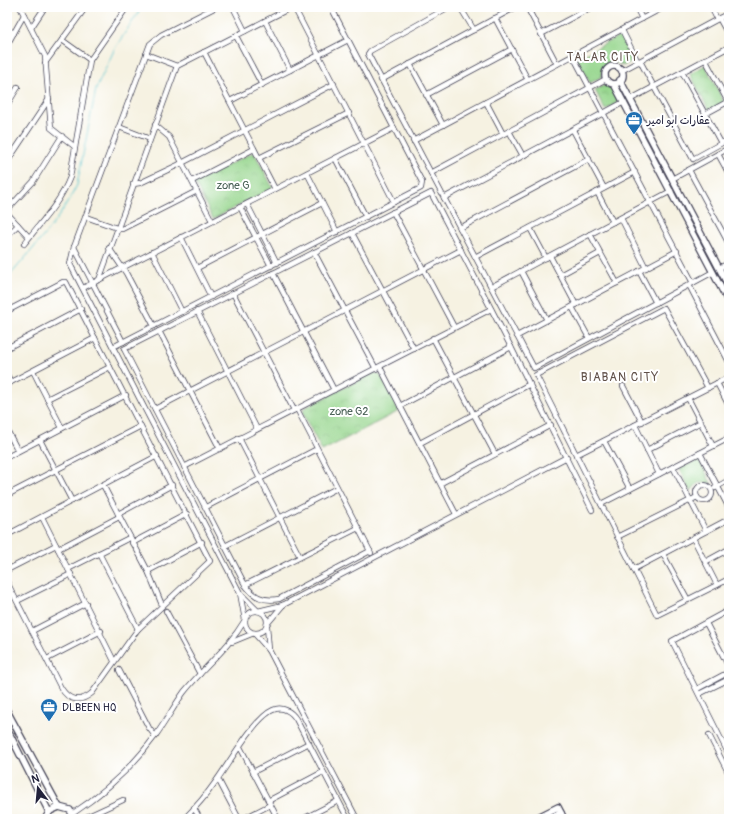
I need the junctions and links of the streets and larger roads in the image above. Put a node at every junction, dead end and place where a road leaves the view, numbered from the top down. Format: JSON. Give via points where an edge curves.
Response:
{"nodes":[{"id":1,"x":20,"y":7,"type":"edge"},
{"id":2,"x":45,"y":7,"type":"edge"},
{"id":3,"x":86,"y":7,"type":"edge"},
{"id":4,"x":126,"y":7,"type":"edge"},
{"id":5,"x":216,"y":7,"type":"edge"},
{"id":6,"x":233,"y":7,"type":"edge"},
{"id":7,"x":293,"y":7,"type":"edge"},
{"id":8,"x":331,"y":7,"type":"edge"},
{"id":9,"x":449,"y":7,"type":"edge"},
{"id":10,"x":460,"y":7,"type":"edge"},
{"id":11,"x":516,"y":7,"type":"edge"},
{"id":12,"x":527,"y":7,"type":"edge"},
{"id":13,"x":592,"y":7,"type":"edge"},
{"id":14,"x":636,"y":7,"type":"edge"},
{"id":15,"x":664,"y":7,"type":"edge"},
{"id":16,"x":711,"y":7,"type":"edge"},
{"id":17,"x":729,"y":13,"type":"edge"},
{"id":18,"x":24,"y":15,"type":"junction"},
{"id":19,"x":495,"y":18,"type":"junction"},
{"id":20,"x":642,"y":19,"type":"junction"},
{"id":21,"x":718,"y":19,"type":"junction"},
{"id":22,"x":265,"y":21,"type":"junction"},
{"id":23,"x":31,"y":28,"type":"junction"},
{"id":24,"x":7,"y":29,"type":"edge"},
{"id":25,"x":474,"y":30,"type":"junction"},
{"id":26,"x":622,"y":30,"type":"junction"},
{"id":27,"x":245,"y":31,"type":"junction"},
{"id":28,"x":14,"y":33,"type":"junction"},
{"id":29,"x":541,"y":34,"type":"junction"},
{"id":30,"x":236,"y":36,"type":"junction"},
{"id":31,"x":729,"y":36,"type":"edge"},
{"id":32,"x":62,"y":40,"type":"junction"},
{"id":33,"x":348,"y":40,"type":"junction"},
{"id":34,"x":7,"y":45,"type":"edge"},
{"id":35,"x":729,"y":47,"type":"edge"},
{"id":36,"x":512,"y":49,"type":"junction"},
{"id":37,"x":204,"y":52,"type":"junction"},
{"id":38,"x":146,"y":54,"type":"junction"},
{"id":39,"x":319,"y":55,"type":"junction"},
{"id":40,"x":573,"y":56,"type":"junction"},
{"id":41,"x":705,"y":59,"type":"junction"},
{"id":42,"x":90,"y":60,"type":"junction"},
{"id":43,"x":639,"y":61,"type":"junction"},
{"id":44,"x":45,"y":63,"type":"junction"},
{"id":45,"x":410,"y":64,"type":"junction"},
{"id":46,"x":557,"y":64,"type":"junction"},
{"id":47,"x":177,"y":66,"type":"junction"},
{"id":48,"x":290,"y":70,"type":"junction"},
{"id":49,"x":621,"y":71,"type":"junction"},
{"id":50,"x":682,"y":72,"type":"junction"},
{"id":51,"x":606,"y":79,"type":"junction"},
{"id":52,"x":381,"y":80,"type":"junction"},
{"id":53,"x":528,"y":80,"type":"junction"},
{"id":54,"x":620,"y":80,"type":"junction"},
{"id":55,"x":334,"y":84,"type":"junction"},
{"id":56,"x":614,"y":84,"type":"junction"},
{"id":57,"x":262,"y":85,"type":"junction"},
{"id":58,"x":654,"y":86,"type":"junction"},
{"id":59,"x":18,"y":87,"type":"dead end"},
{"id":60,"x":589,"y":88,"type":"junction"},
{"id":61,"x":426,"y":95,"type":"junction"},
{"id":62,"x":49,"y":99,"type":"junction"},
{"id":63,"x":631,"y":99,"type":"junction"},
{"id":64,"x":230,"y":101,"type":"junction"},
{"id":65,"x":729,"y":101,"type":"edge"},
{"id":66,"x":486,"y":102,"type":"junction"},
{"id":67,"x":624,"y":102,"type":"junction"},
{"id":68,"x":7,"y":105,"type":"edge"},
{"id":69,"x":349,"y":113,"type":"junction"},
{"id":70,"x":603,"y":113,"type":"junction"},
{"id":71,"x":705,"y":114,"type":"junction"},
{"id":72,"x":155,"y":125,"type":"junction"},
{"id":73,"x":442,"y":125,"type":"junction"},
{"id":74,"x":119,"y":127,"type":"junction"},
{"id":75,"x":394,"y":128,"type":"junction"},
{"id":76,"x":245,"y":130,"type":"junction"},
{"id":77,"x":573,"y":130,"type":"junction"},
{"id":78,"x":509,"y":131,"type":"junction"},
{"id":79,"x":503,"y":134,"type":"junction"},
{"id":80,"x":62,"y":136,"type":"junction"},
{"id":81,"x":150,"y":139,"type":"junction"},
{"id":82,"x":729,"y":139,"type":"edge"},
{"id":83,"x":414,"y":141,"type":"junction"},
{"id":84,"x":364,"y":143,"type":"junction"},
{"id":85,"x":721,"y":143,"type":"junction"},
{"id":86,"x":76,"y":147,"type":"junction"},
{"id":87,"x":729,"y":148,"type":"edge"},
{"id":88,"x":254,"y":149,"type":"junction"},
{"id":89,"x":718,"y":154,"type":"junction"},
{"id":90,"x":523,"y":156,"type":"junction"},
{"id":91,"x":259,"y":158,"type":"junction"},
{"id":92,"x":335,"y":158,"type":"junction"},
{"id":93,"x":589,"y":159,"type":"junction"},
{"id":94,"x":7,"y":162,"type":"edge"},
{"id":95,"x":182,"y":162,"type":"junction"},
{"id":96,"x":689,"y":170,"type":"junction"},
{"id":97,"x":635,"y":172,"type":"junction"},
{"id":98,"x":307,"y":173,"type":"junction"},
{"id":99,"x":431,"y":173,"type":"junction"},
{"id":100,"x":729,"y":174,"type":"edge"},
{"id":101,"x":672,"y":179,"type":"junction"},
{"id":102,"x":192,"y":181,"type":"junction"},
{"id":103,"x":133,"y":184,"type":"junction"},
{"id":104,"x":604,"y":188,"type":"junction"},
{"id":105,"x":275,"y":189,"type":"junction"},
{"id":106,"x":197,"y":191,"type":"junction"},
{"id":107,"x":671,"y":191,"type":"junction"},
{"id":108,"x":598,"y":192,"type":"junction"},
{"id":109,"x":444,"y":198,"type":"junction"},
{"id":110,"x":394,"y":202,"type":"junction"},
{"id":111,"x":651,"y":202,"type":"junction"},
{"id":112,"x":322,"y":203,"type":"junction"},
{"id":113,"x":246,"y":204,"type":"junction"},
{"id":114,"x":240,"y":207,"type":"junction"},
{"id":115,"x":7,"y":211,"type":"edge"},
{"id":116,"x":393,"y":212,"type":"junction"},
{"id":117,"x":86,"y":217,"type":"junction"},
{"id":118,"x":366,"y":217,"type":"junction"},
{"id":119,"x":621,"y":218,"type":"junction"},
{"id":120,"x":212,"y":221,"type":"junction"},
{"id":121,"x":613,"y":222,"type":"junction"},
{"id":122,"x":18,"y":225,"type":"junction"},
{"id":123,"x":117,"y":228,"type":"junction"},
{"id":124,"x":460,"y":228,"type":"junction"},
{"id":125,"x":530,"y":228,"type":"junction"},
{"id":126,"x":698,"y":228,"type":"junction"},
{"id":127,"x":337,"y":232,"type":"junction"},
{"id":128,"x":692,"y":232,"type":"junction"},
{"id":129,"x":352,"y":233,"type":"junction"},
{"id":130,"x":262,"y":234,"type":"junction"},
{"id":131,"x":590,"y":234,"type":"junction"},
{"id":132,"x":7,"y":236,"type":"edge"},
{"id":133,"x":29,"y":237,"type":"junction"},
{"id":134,"x":256,"y":237,"type":"junction"},
{"id":135,"x":181,"y":238,"type":"junction"},
{"id":136,"x":24,"y":244,"type":"dead end"},
{"id":137,"x":729,"y":244,"type":"edge"},
{"id":138,"x":74,"y":248,"type":"junction"},
{"id":139,"x":109,"y":248,"type":"junction"},
{"id":140,"x":461,"y":250,"type":"junction"},
{"id":141,"x":677,"y":251,"type":"junction"},
{"id":142,"x":152,"y":252,"type":"junction"},
{"id":143,"x":314,"y":252,"type":"junction"},
{"id":144,"x":600,"y":253,"type":"junction"},
{"id":145,"x":476,"y":257,"type":"junction"},
{"id":146,"x":548,"y":257,"type":"junction"},
{"id":147,"x":277,"y":263,"type":"junction"},
{"id":148,"x":729,"y":263,"type":"edge"},
{"id":149,"x":271,"y":266,"type":"junction"},
{"id":150,"x":122,"y":268,"type":"junction"},
{"id":151,"x":197,"y":268,"type":"junction"},
{"id":152,"x":646,"y":268,"type":"junction"},
{"id":153,"x":719,"y":268,"type":"junction"},
{"id":154,"x":423,"y":269,"type":"junction"},
{"id":155,"x":521,"y":271,"type":"junction"},
{"id":156,"x":639,"y":271,"type":"junction"},
{"id":157,"x":713,"y":272,"type":"junction"},
{"id":158,"x":273,"y":273,"type":"junction"},
{"id":159,"x":560,"y":275,"type":"junction"},
{"id":160,"x":99,"y":280,"type":"junction"},
{"id":161,"x":92,"y":283,"type":"junction"},
{"id":162,"x":617,"y":283,"type":"junction"},
{"id":163,"x":691,"y":284,"type":"junction"},
{"id":164,"x":491,"y":287,"type":"junction"},
{"id":165,"x":729,"y":287,"type":"edge"},
{"id":166,"x":82,"y":288,"type":"junction"},
{"id":167,"x":384,"y":290,"type":"junction"},
{"id":168,"x":233,"y":293,"type":"junction"},
{"id":169,"x":211,"y":297,"type":"junction"},
{"id":170,"x":656,"y":303,"type":"junction"},
{"id":171,"x":729,"y":303,"type":"edge"},
{"id":172,"x":574,"y":306,"type":"junction"},
{"id":173,"x":491,"y":308,"type":"junction"},
{"id":174,"x":81,"y":309,"type":"junction"},
{"id":175,"x":345,"y":310,"type":"junction"},
{"id":176,"x":7,"y":311,"type":"edge"},
{"id":177,"x":182,"y":312,"type":"junction"},
{"id":178,"x":197,"y":312,"type":"junction"},
{"id":179,"x":547,"y":320,"type":"junction"},
{"id":180,"x":154,"y":326,"type":"junction"},
{"id":181,"x":454,"y":327,"type":"junction"},
{"id":182,"x":159,"y":331,"type":"junction"},
{"id":183,"x":302,"y":332,"type":"junction"},
{"id":184,"x":517,"y":336,"type":"junction"},
{"id":185,"x":95,"y":338,"type":"junction"},
{"id":186,"x":433,"y":338,"type":"junction"},
{"id":187,"x":589,"y":338,"type":"junction"},
{"id":188,"x":123,"y":342,"type":"junction"},
{"id":189,"x":113,"y":347,"type":"junction"},
{"id":190,"x":511,"y":347,"type":"junction"},
{"id":191,"x":7,"y":348,"type":"edge"},
{"id":192,"x":414,"y":349,"type":"junction"},
{"id":193,"x":263,"y":352,"type":"junction"},
{"id":194,"x":729,"y":362,"type":"edge"},
{"id":195,"x":110,"y":367,"type":"junction"},
{"id":196,"x":378,"y":368,"type":"junction"},
{"id":197,"x":227,"y":370,"type":"junction"},
{"id":198,"x":32,"y":371,"type":"junction"},
{"id":199,"x":7,"y":375,"type":"edge"},
{"id":200,"x":454,"y":377,"type":"junction"},
{"id":201,"x":729,"y":377,"type":"edge"},
{"id":202,"x":9,"y":383,"type":"edge"},
{"id":203,"x":717,"y":383,"type":"junction"},
{"id":204,"x":530,"y":384,"type":"junction"},
{"id":205,"x":623,"y":386,"type":"dead end"},
{"id":206,"x":708,"y":388,"type":"junction"},
{"id":207,"x":190,"y":390,"type":"junction"},
{"id":208,"x":334,"y":390,"type":"junction"},
{"id":209,"x":126,"y":395,"type":"junction"},
{"id":210,"x":688,"y":398,"type":"junction"},
{"id":211,"x":47,"y":399,"type":"junction"},
{"id":212,"x":400,"y":406,"type":"junction"},
{"id":213,"x":729,"y":406,"type":"edge"},
{"id":214,"x":155,"y":408,"type":"junction"},
{"id":215,"x":295,"y":410,"type":"junction"},
{"id":216,"x":474,"y":414,"type":"junction"},
{"id":217,"x":642,"y":422,"type":"junction"},
{"id":218,"x":701,"y":422,"type":"junction"},
{"id":219,"x":551,"y":425,"type":"junction"},
{"id":220,"x":141,"y":426,"type":"junction"},
{"id":221,"x":635,"y":426,"type":"junction"},
{"id":222,"x":62,"y":428,"type":"junction"},
{"id":223,"x":258,"y":429,"type":"junction"},
{"id":224,"x":7,"y":430,"type":"edge"},
{"id":225,"x":239,"y":438,"type":"junction"},
{"id":226,"x":729,"y":438,"type":"edge"},
{"id":227,"x":40,"y":440,"type":"junction"},
{"id":228,"x":604,"y":441,"type":"junction"},
{"id":229,"x":420,"y":443,"type":"junction"},
{"id":230,"x":713,"y":446,"type":"junction"},
{"id":231,"x":220,"y":449,"type":"junction"},
{"id":232,"x":317,"y":449,"type":"junction"},
{"id":233,"x":647,"y":450,"type":"junction"},
{"id":234,"x":18,"y":451,"type":"junction"},
{"id":235,"x":700,"y":453,"type":"junction"},
{"id":236,"x":494,"y":454,"type":"junction"},
{"id":237,"x":157,"y":456,"type":"junction"},
{"id":238,"x":576,"y":456,"type":"junction"},
{"id":239,"x":7,"y":457,"type":"edge"},
{"id":240,"x":567,"y":457,"type":"junction"},
{"id":241,"x":184,"y":467,"type":"junction"},
{"id":242,"x":673,"y":467,"type":"junction"},
{"id":243,"x":56,"y":469,"type":"junction"},
{"id":244,"x":659,"y":474,"type":"junction"},
{"id":245,"x":260,"y":479,"type":"junction"},
{"id":246,"x":729,"y":480,"type":"edge"},
{"id":247,"x":440,"y":483,"type":"junction"},
{"id":248,"x":103,"y":485,"type":"junction"},
{"id":249,"x":172,"y":485,"type":"junction"},
{"id":250,"x":717,"y":486,"type":"junction"},
{"id":251,"x":337,"y":488,"type":"junction"},
{"id":252,"x":630,"y":489,"type":"junction"},
{"id":253,"x":712,"y":489,"type":"junction"},
{"id":254,"x":7,"y":495,"type":"edge"},
{"id":255,"x":697,"y":497,"type":"junction"},
{"id":256,"x":690,"y":500,"type":"junction"},
{"id":257,"x":72,"y":501,"type":"junction"},
{"id":258,"x":601,"y":504,"type":"junction"},
{"id":259,"x":206,"y":507,"type":"junction"},
{"id":260,"x":729,"y":508,"type":"edge"},
{"id":261,"x":592,"y":510,"type":"dead end"},
{"id":262,"x":187,"y":514,"type":"junction"},
{"id":263,"x":456,"y":514,"type":"junction"},
{"id":264,"x":118,"y":515,"type":"junction"},
{"id":265,"x":42,"y":517,"type":"junction"},
{"id":266,"x":280,"y":518,"type":"junction"},
{"id":267,"x":729,"y":519,"type":"edge"},
{"id":268,"x":358,"y":528,"type":"junction"},
{"id":269,"x":706,"y":531,"type":"junction"},
{"id":270,"x":7,"y":535,"type":"edge"},
{"id":271,"x":618,"y":537,"type":"junction"},
{"id":272,"x":693,"y":538,"type":"junction"},
{"id":273,"x":130,"y":540,"type":"junction"},
{"id":274,"x":202,"y":542,"type":"junction"},
{"id":275,"x":225,"y":546,"type":"junction"},
{"id":276,"x":57,"y":547,"type":"junction"},
{"id":277,"x":729,"y":549,"type":"edge"},
{"id":278,"x":370,"y":551,"type":"junction"},
{"id":279,"x":99,"y":553,"type":"junction"},
{"id":280,"x":663,"y":554,"type":"junction"},
{"id":281,"x":300,"y":557,"type":"junction"},
{"id":282,"x":374,"y":557,"type":"junction"},
{"id":283,"x":705,"y":562,"type":"junction"},
{"id":284,"x":68,"y":569,"type":"junction"},
{"id":285,"x":634,"y":569,"type":"junction"},
{"id":286,"x":7,"y":570,"type":"edge"},
{"id":287,"x":148,"y":571,"type":"junction"},
{"id":288,"x":71,"y":574,"type":"junction"},
{"id":289,"x":729,"y":579,"type":"edge"},
{"id":290,"x":7,"y":582,"type":"edge"},
{"id":291,"x":245,"y":585,"type":"junction"},
{"id":292,"x":717,"y":585,"type":"junction"},
{"id":293,"x":240,"y":593,"type":"junction"},
{"id":294,"x":688,"y":600,"type":"junction"},
{"id":295,"x":17,"y":602,"type":"junction"},
{"id":296,"x":86,"y":603,"type":"junction"},
{"id":297,"x":162,"y":605,"type":"junction"},
{"id":298,"x":283,"y":605,"type":"junction"},
{"id":299,"x":729,"y":610,"type":"edge"},
{"id":300,"x":166,"y":611,"type":"dead end"},
{"id":301,"x":258,"y":611,"type":"junction"},
{"id":302,"x":245,"y":620,"type":"junction"},
{"id":303,"x":267,"y":624,"type":"junction"},
{"id":304,"x":706,"y":624,"type":"junction"},
{"id":305,"x":138,"y":629,"type":"junction"},
{"id":306,"x":32,"y":631,"type":"junction"},
{"id":307,"x":101,"y":631,"type":"junction"},
{"id":308,"x":254,"y":633,"type":"junction"},
{"id":309,"x":230,"y":643,"type":"junction"},
{"id":310,"x":269,"y":650,"type":"junction"},
{"id":311,"x":47,"y":659,"type":"junction"},
{"id":312,"x":114,"y":661,"type":"junction"},
{"id":313,"x":729,"y":667,"type":"edge"},
{"id":314,"x":120,"y":670,"type":"dead end"},
{"id":315,"x":729,"y":672,"type":"edge"},
{"id":316,"x":200,"y":674,"type":"junction"},
{"id":317,"x":729,"y":679,"type":"edge"},
{"id":318,"x":697,"y":689,"type":"junction"},
{"id":319,"x":699,"y":694,"type":"junction"},
{"id":320,"x":7,"y":711,"type":"edge"},
{"id":321,"x":7,"y":729,"type":"edge"},
{"id":322,"x":709,"y":735,"type":"dead end"},
{"id":323,"x":155,"y":736,"type":"junction"},
{"id":324,"x":309,"y":743,"type":"junction"},
{"id":325,"x":729,"y":743,"type":"edge"},
{"id":326,"x":724,"y":745,"type":"junction"},
{"id":327,"x":26,"y":746,"type":"junction"},
{"id":328,"x":240,"y":747,"type":"junction"},
{"id":329,"x":18,"y":751,"type":"junction"},
{"id":330,"x":729,"y":755,"type":"edge"},
{"id":331,"x":32,"y":757,"type":"junction"},
{"id":332,"x":24,"y":762,"type":"junction"},
{"id":333,"x":253,"y":772,"type":"junction"},
{"id":334,"x":324,"y":772,"type":"junction"},
{"id":335,"x":729,"y":774,"type":"edge"},
{"id":336,"x":218,"y":779,"type":"junction"},
{"id":337,"x":123,"y":800,"type":"dead end"},
{"id":338,"x":338,"y":801,"type":"junction"},
{"id":339,"x":269,"y":803,"type":"junction"},
{"id":340,"x":59,"y":807,"type":"junction"},
{"id":341,"x":194,"y":808,"type":"junction"},
{"id":342,"x":49,"y":812,"type":"junction"},
{"id":343,"x":73,"y":816,"type":"edge"},
{"id":344,"x":558,"y":816,"type":"edge"},
{"id":345,"x":45,"y":819,"type":"edge"},
{"id":346,"x":82,"y":819,"type":"edge"},
{"id":347,"x":184,"y":819,"type":"edge"},
{"id":348,"x":200,"y":819,"type":"edge"},
{"id":349,"x":239,"y":819,"type":"edge"},
{"id":350,"x":243,"y":819,"type":"edge"},
{"id":351,"x":278,"y":819,"type":"edge"},
{"id":352,"x":303,"y":819,"type":"edge"},
{"id":353,"x":348,"y":819,"type":"edge"},
{"id":354,"x":357,"y":819,"type":"edge"},
{"id":355,"x":534,"y":819,"type":"edge"},
{"id":356,"x":549,"y":819,"type":"edge"},
{"id":357,"x":564,"y":819,"type":"edge"}],
"edges":[{"from":1,"to":18,"type":"street"},
{"from":2,"to":23,"type":"street"},
{"from":3,"to":32,"type":"street"},
{"from":4,"to":42,"type":"street"},
{"from":5,"to":38,"type":"street","via":[[157,38],[150,44]]},
{"from":6,"to":27,"type":"street"},
{"from":7,"to":22,"type":"street"},
{"from":7,"to":39,"type":"street"},
{"from":8,"to":33,"type":"street"},
{"from":9,"to":52,"type":"street","via":[[370,51],[368,57]]},
{"from":10,"to":25,"type":"street"},
{"from":11,"to":19,"type":"street"},
{"from":12,"to":29,"type":"street"},
{"from":13,"to":29,"type":"street"},
{"from":14,"to":20,"type":"street"},
{"from":15,"to":20,"type":"street"},
{"from":16,"to":21,"type":"street"},
{"from":17,"to":21,"type":"street"},
{"from":18,"to":23,"type":"street"},
{"from":18,"to":28,"type":"street"},
{"from":19,"to":25,"type":"street"},
{"from":19,"to":36,"type":"street"},
{"from":20,"to":26,"type":"street"},
{"from":21,"to":31,"type":"street"},
{"from":21,"to":43,"type":"street"},
{"from":22,"to":27,"type":"street"},
{"from":22,"to":48,"type":"street"},
{"from":23,"to":44,"type":"street","via":[[45,56]]},
{"from":24,"to":28,"type":"street"},
{"from":25,"to":45,"type":"street"},
{"from":26,"to":40,"type":"street"},
{"from":26,"to":43,"type":"street"},
{"from":27,"to":30,"type":"street"},
{"from":28,"to":34,"type":"street"},
{"from":29,"to":46,"type":"street"},
{"from":30,"to":37,"type":"street"},
{"from":30,"to":57,"type":"street"},
{"from":32,"to":42,"type":"street"},
{"from":32,"to":44,"type":"street"},
{"from":33,"to":39,"type":"street"},
{"from":33,"to":75,"type":"street"},
{"from":35,"to":41,"type":"street"},
{"from":36,"to":53,"type":"street"},
{"from":36,"to":61,"type":"street"},
{"from":37,"to":47,"type":"street"},
{"from":37,"to":64,"type":"street"},
{"from":38,"to":47,"type":"street"},
{"from":38,"to":74,"type":"street"},
{"from":39,"to":48,"type":"street"},
{"from":39,"to":55,"type":"street"},
{"from":40,"to":46,"type":"street"},
{"from":40,"to":60,"type":"street"},
{"from":41,"to":50,"type":"street"},
{"from":41,"to":65,"type":"street"},
{"from":42,"to":86,"type":"street"},
{"from":43,"to":49,"type":"street"},
{"from":43,"to":58,"type":"street"},
{"from":44,"to":62,"type":"street"},
{"from":45,"to":52,"type":"street"},
{"from":45,"to":61,"type":"street"},
{"from":46,"to":53,"type":"street"},
{"from":47,"to":72,"type":"street"},
{"from":48,"to":57,"type":"street"},
{"from":49,"to":51,"type":"street","via":[[617,67],[609,68],[605,72]]},
{"from":49,"to":54,"type":"street"},
{"from":50,"to":58,"type":"street"},
{"from":50,"to":71,"type":"street"},
{"from":51,"to":56,"type":"street"},
{"from":51,"to":60,"type":"street"},
{"from":52,"to":83,"type":"street"},
{"from":53,"to":66,"type":"street"},
{"from":54,"to":56,"type":"street"},
{"from":54,"to":63,"type":"street"},
{"from":55,"to":69,"type":"street"},
{"from":55,"to":76,"type":"street"},
{"from":56,"to":67,"type":"street"},
{"from":57,"to":64,"type":"street"},
{"from":58,"to":63,"type":"street"},
{"from":58,"to":85,"type":"street","via":[[693,159]]},
{"from":59,"to":68,"type":"street"},
{"from":60,"to":70,"type":"street"},
{"from":60,"to":78,"type":"street"},
{"from":61,"to":73,"type":"street"},
{"from":62,"to":80,"type":"street","via":[[51,128]]},
{"from":62,"to":94,"type":"street"},
{"from":63,"to":101,"type":"street"},
{"from":64,"to":76,"type":"street"},
{"from":65,"to":71,"type":"street"},
{"from":66,"to":73,"type":"street"},
{"from":66,"to":79,"type":"street"},
{"from":67,"to":70,"type":"street"},
{"from":67,"to":107,"type":"street"},
{"from":69,"to":84,"type":"street"},
{"from":69,"to":91,"type":"street"},
{"from":70,"to":77,"type":"street"},
{"from":70,"to":97,"type":"street"},
{"from":71,"to":85,"type":"street"},
{"from":72,"to":81,"type":"street"},
{"from":72,"to":95,"type":"street","via":[[169,137]]},
{"from":73,"to":83,"type":"street"},
{"from":74,"to":81,"type":"street"},
{"from":74,"to":117,"type":"street"},
{"from":75,"to":84,"type":"street"},
{"from":75,"to":110,"type":"street","via":[[422,185],[418,190]]},
{"from":76,"to":88,"type":"street"},
{"from":76,"to":95,"type":"street"},
{"from":77,"to":90,"type":"street"},
{"from":77,"to":93,"type":"street"},
{"from":78,"to":79,"type":"street"},
{"from":78,"to":90,"type":"street"},
{"from":79,"to":99,"type":"street"},
{"from":80,"to":86,"type":"street"},
{"from":80,"to":115,"type":"street","via":[[34,182]]},
{"from":81,"to":103,"type":"street"},
{"from":82,"to":85,"type":"street"},
{"from":83,"to":99,"type":"street"},
{"from":84,"to":92,"type":"street"},
{"from":84,"to":110,"type":"street"},
{"from":86,"to":133,"type":"street","via":[[70,177],[59,201]]},
{"from":87,"to":89,"type":"street"},
{"from":88,"to":91,"type":"street"},
{"from":88,"to":102,"type":"street"},
{"from":89,"to":96,"type":"street"},
{"from":89,"to":100,"type":"street"},
{"from":90,"to":109,"type":"street"},
{"from":91,"to":105,"type":"street"},
{"from":92,"to":98,"type":"street"},
{"from":92,"to":118,"type":"street"},
{"from":93,"to":104,"type":"street"},
{"from":93,"to":124,"type":"street"},
{"from":95,"to":102,"type":"street"},
{"from":95,"to":103,"type":"street","via":[[143,182]]},
{"from":96,"to":101,"type":"street"},
{"from":96,"to":137,"type":"street"},
{"from":97,"to":104,"type":"street"},
{"from":97,"to":111,"type":"street"},
{"from":98,"to":105,"type":"street"},
{"from":98,"to":112,"type":"street"},
{"from":99,"to":109,"type":"street"},
{"from":101,"to":126,"type":"street"},
{"from":102,"to":106,"type":"street"},
{"from":103,"to":123,"type":"street"},
{"from":104,"to":108,"type":"street"},
{"from":105,"to":113,"type":"street"},
{"from":106,"to":120,"type":"street"},
{"from":106,"to":123,"type":"street","via":[[122,229]]},
{"from":107,"to":111,"type":"street"},
{"from":107,"to":128,"type":"street"},
{"from":108,"to":121,"type":"street"},
{"from":108,"to":125,"type":"street"},
{"from":109,"to":124,"type":"street"},
{"from":110,"to":118,"type":"street"},
{"from":111,"to":119,"type":"street"},
{"from":111,"to":141,"type":"street"},
{"from":112,"to":127,"type":"street"},
{"from":112,"to":130,"type":"street"},
{"from":113,"to":114,"type":"street"},
{"from":113,"to":130,"type":"street"},
{"from":114,"to":120,"type":"street"},
{"from":114,"to":134,"type":"street"},
{"from":115,"to":122,"type":"street"},
{"from":116,"to":129,"type":"street"},
{"from":116,"to":140,"type":"street","via":[[431,193]]},
{"from":116,"to":154,"type":"street"},
{"from":117,"to":123,"type":"street"},
{"from":117,"to":138,"type":"street"},
{"from":118,"to":127,"type":"street"},
{"from":119,"to":121,"type":"street"},
{"from":119,"to":152,"type":"street"},
{"from":120,"to":135,"type":"street"},
{"from":121,"to":131,"type":"street"},
{"from":122,"to":132,"type":"street"},
{"from":122,"to":133,"type":"street"},
{"from":123,"to":139,"type":"street"},
{"from":124,"to":145,"type":"street"},
{"from":125,"to":145,"type":"street"},
{"from":125,"to":146,"type":"street"},
{"from":126,"to":128,"type":"street"},
{"from":126,"to":153,"type":"street"},
{"from":127,"to":147,"type":"street"},
{"from":128,"to":157,"type":"street"},
{"from":129,"to":143,"type":"street"},
{"from":129,"to":167,"type":"street"},
{"from":130,"to":134,"type":"street"},
{"from":130,"to":147,"type":"street"},
{"from":131,"to":144,"type":"street"},
{"from":131,"to":146,"type":"street"},
{"from":133,"to":136,"type":"street"},
{"from":134,"to":149,"type":"street"},
{"from":134,"to":151,"type":"street"},
{"from":135,"to":142,"type":"street"},
{"from":135,"to":151,"type":"street"},
{"from":138,"to":161,"type":"street"},
{"from":138,"to":166,"type":"street","via":[[71,268]]},
{"from":139,"to":150,"type":"street"},
{"from":139,"to":160,"type":"street"},
{"from":140,"to":154,"type":"street"},
{"from":140,"to":173,"type":"street"},
{"from":141,"to":152,"type":"street"},
{"from":141,"to":163,"type":"street"},
{"from":142,"to":150,"type":"street"},
{"from":142,"to":177,"type":"street"},
{"from":143,"to":158,"type":"street"},
{"from":143,"to":175,"type":"street"},
{"from":144,"to":159,"type":"street"},
{"from":144,"to":162,"type":"street"},
{"from":145,"to":164,"type":"street"},
{"from":146,"to":155,"type":"street"},
{"from":146,"to":159,"type":"street"},
{"from":147,"to":149,"type":"street"},
{"from":148,"to":153,"type":"street"},
{"from":149,"to":169,"type":"street"},
{"from":150,"to":160,"type":"street"},
{"from":150,"to":180,"type":"street"},
{"from":151,"to":169,"type":"street"},
{"from":152,"to":156,"type":"street"},
{"from":153,"to":165,"type":"street"},
{"from":154,"to":167,"type":"street"},
{"from":154,"to":181,"type":"street"},
{"from":155,"to":164,"type":"street"},
{"from":155,"to":179,"type":"street"},
{"from":156,"to":162,"type":"street"},
{"from":156,"to":170,"type":"street"},
{"from":157,"to":163,"type":"street"},
{"from":157,"to":171,"type":"street"},
{"from":158,"to":168,"type":"street"},
{"from":158,"to":183,"type":"street"},
{"from":159,"to":172,"type":"street"},
{"from":160,"to":161,"type":"street"},
{"from":161,"to":166,"type":"street"},
{"from":161,"to":188,"type":"street"},
{"from":162,"to":172,"type":"street"},
{"from":163,"to":170,"type":"street"},
{"from":163,"to":194,"type":"street"},
{"from":164,"to":184,"type":"street"},
{"from":166,"to":189,"type":"street"},
{"from":167,"to":175,"type":"street"},
{"from":167,"to":192,"type":"street"},
{"from":168,"to":178,"type":"street"},
{"from":168,"to":193,"type":"street"},
{"from":169,"to":177,"type":"street"},
{"from":170,"to":187,"type":"street"},
{"from":172,"to":179,"type":"street"},
{"from":172,"to":187,"type":"street"},
{"from":173,"to":181,"type":"street"},
{"from":173,"to":190,"type":"street"},
{"from":174,"to":176,"type":"street","via":[[68,285],[63,282]]},
{"from":174,"to":185,"type":"street"},
{"from":174,"to":191,"type":"street"},
{"from":175,"to":183,"type":"street"},
{"from":175,"to":196,"type":"street"},
{"from":177,"to":180,"type":"street"},
{"from":178,"to":182,"type":"street"},
{"from":178,"to":197,"type":"street"},
{"from":179,"to":184,"type":"street"},
{"from":180,"to":188,"type":"street"},
{"from":181,"to":186,"type":"street"},
{"from":182,"to":207,"type":"street"},
{"from":182,"to":214,"type":"street","via":[[124,349]]},
{"from":183,"to":193,"type":"street"},
{"from":183,"to":208,"type":"street"},
{"from":184,"to":187,"type":"street","via":[[534,368]]},
{"from":185,"to":195,"type":"street"},
{"from":185,"to":198,"type":"street"},
{"from":186,"to":192,"type":"street"},
{"from":186,"to":200,"type":"street"},
{"from":188,"to":189,"type":"street"},
{"from":189,"to":293,"type":"street"},
{"from":190,"to":200,"type":"street"},
{"from":190,"to":204,"type":"street"},
{"from":192,"to":196,"type":"street"},
{"from":193,"to":197,"type":"street"},
{"from":193,"to":215,"type":"street"},
{"from":195,"to":209,"type":"street"},
{"from":195,"to":211,"type":"street"},
{"from":196,"to":208,"type":"street"},
{"from":196,"to":212,"type":"street"},
{"from":197,"to":207,"type":"street"},
{"from":197,"to":223,"type":"street"},
{"from":198,"to":202,"type":"street"},
{"from":198,"to":211,"type":"street"},
{"from":199,"to":202,"type":"street"},
{"from":200,"to":212,"type":"street"},
{"from":200,"to":216,"type":"street"},
{"from":201,"to":203,"type":"street"},
{"from":203,"to":206,"type":"street"},
{"from":203,"to":213,"type":"street"},
{"from":204,"to":216,"type":"street"},
{"from":204,"to":219,"type":"street"},
{"from":205,"to":217,"type":"street"},
{"from":206,"to":210,"type":"street"},
{"from":206,"to":238,"type":"street","via":[[664,308],[536,375]]},
{"from":207,"to":214,"type":"street"},
{"from":207,"to":231,"type":"street"},
{"from":208,"to":215,"type":"street"},
{"from":209,"to":220,"type":"street"},
{"from":209,"to":222,"type":"street"},
{"from":210,"to":217,"type":"street"},
{"from":210,"to":218,"type":"street"},
{"from":211,"to":222,"type":"street"},
{"from":212,"to":229,"type":"street"},
{"from":214,"to":241,"type":"street"},
{"from":215,"to":223,"type":"street"},
{"from":215,"to":232,"type":"street"},
{"from":216,"to":229,"type":"street"},
{"from":216,"to":236,"type":"street"},
{"from":217,"to":221,"type":"street"},
{"from":218,"to":230,"type":"street"},
{"from":218,"to":233,"type":"street"},
{"from":219,"to":236,"type":"street"},
{"from":219,"to":240,"type":"street"},
{"from":220,"to":237,"type":"street"},
{"from":220,"to":243,"type":"street"},
{"from":221,"to":228,"type":"street"},
{"from":221,"to":233,"type":"street"},
{"from":222,"to":227,"type":"street"},
{"from":223,"to":225,"type":"street"},
{"from":224,"to":234,"type":"street"},
{"from":225,"to":231,"type":"street"},
{"from":225,"to":245,"type":"street"},
{"from":226,"to":230,"type":"street"},
{"from":227,"to":234,"type":"street"},
{"from":227,"to":243,"type":"street"},
{"from":228,"to":238,"type":"street"},
{"from":228,"to":252,"type":"street"},
{"from":229,"to":247,"type":"street"},
{"from":230,"to":235,"type":"street"},
{"from":231,"to":241,"type":"street"},
{"from":232,"to":245,"type":"street"},
{"from":232,"to":251,"type":"street"},
{"from":233,"to":244,"type":"street"},
{"from":234,"to":239,"type":"street"},
{"from":235,"to":242,"type":"street"},
{"from":235,"to":250,"type":"street"},
{"from":236,"to":247,"type":"street"},
{"from":237,"to":248,"type":"street"},
{"from":237,"to":249,"type":"street"},
{"from":238,"to":258,"type":"street"},
{"from":240,"to":261,"type":"street"},
{"from":240,"to":263,"type":"street"},
{"from":241,"to":259,"type":"street"},
{"from":242,"to":244,"type":"street"},
{"from":242,"to":256,"type":"street"},
{"from":243,"to":254,"type":"street"},
{"from":243,"to":257,"type":"street"},
{"from":244,"to":252,"type":"street"},
{"from":245,"to":259,"type":"street"},
{"from":245,"to":266,"type":"street"},
{"from":246,"to":250,"type":"street"},
{"from":247,"to":263,"type":"street"},
{"from":248,"to":257,"type":"street"},
{"from":248,"to":264,"type":"street"},
{"from":249,"to":262,"type":"street"},
{"from":249,"to":264,"type":"street"},
{"from":250,"to":253,"type":"street"},
{"from":250,"to":260,"type":"street"},
{"from":251,"to":266,"type":"street"},
{"from":251,"to":268,"type":"street"},
{"from":252,"to":258,"type":"street"},
{"from":253,"to":255,"type":"street","via":[[708,485],[700,486],[696,491]]},
{"from":253,"to":255,"type":"street","via":[[713,494],[708,501],[703,502]]},
{"from":255,"to":256,"type":"street"},
{"from":256,"to":269,"type":"street"},
{"from":256,"to":271,"type":"street"},
{"from":257,"to":265,"type":"street"},
{"from":258,"to":271,"type":"street"},
{"from":259,"to":275,"type":"street"},
{"from":262,"to":273,"type":"street"},
{"from":262,"to":274,"type":"street"},
{"from":263,"to":282,"type":"street"},
{"from":264,"to":273,"type":"street"},
{"from":264,"to":276,"type":"street"},
{"from":265,"to":270,"type":"street"},
{"from":265,"to":276,"type":"street"},
{"from":266,"to":275,"type":"street"},
{"from":266,"to":281,"type":"street"},
{"from":267,"to":269,"type":"street"},
{"from":268,"to":278,"type":"street"},
{"from":268,"to":281,"type":"street"},
{"from":269,"to":272,"type":"street"},
{"from":271,"to":285,"type":"street"},
{"from":272,"to":280,"type":"street"},
{"from":272,"to":283,"type":"street"},
{"from":273,"to":279,"type":"street"},
{"from":273,"to":287,"type":"street"},
{"from":274,"to":287,"type":"street"},
{"from":274,"to":297,"type":"street","via":[[210,558],[208,564]]},
{"from":275,"to":291,"type":"street"},
{"from":276,"to":284,"type":"street"},
{"from":276,"to":286,"type":"street"},
{"from":277,"to":283,"type":"street"},
{"from":278,"to":282,"type":"street"},
{"from":278,"to":291,"type":"street","via":[[279,599],[258,598]]},
{"from":279,"to":284,"type":"street"},
{"from":279,"to":305,"type":"street"},
{"from":280,"to":285,"type":"street"},
{"from":280,"to":294,"type":"street"},
{"from":281,"to":291,"type":"street"},
{"from":282,"to":298,"type":"street"},
{"from":283,"to":292,"type":"street"},
{"from":284,"to":288,"type":"street"},
{"from":285,"to":294,"type":"street","via":[[657,615]]},
{"from":287,"to":297,"type":"street"},
{"from":288,"to":295,"type":"street"},
{"from":288,"to":296,"type":"street"},
{"from":289,"to":292,"type":"street"},
{"from":290,"to":295,"type":"street"},
{"from":292,"to":294,"type":"street"},
{"from":293,"to":301,"type":"street"},
{"from":293,"to":302,"type":"street"},
{"from":295,"to":306,"type":"street"},
{"from":296,"to":306,"type":"street"},
{"from":296,"to":307,"type":"street"},
{"from":297,"to":305,"type":"street"},
{"from":298,"to":301,"type":"street"},
{"from":298,"to":303,"type":"street"},
{"from":299,"to":304,"type":"street"},
{"from":300,"to":316,"type":"street"},
{"from":301,"to":302,"type":"street","via":[[250,613]]},
{"from":301,"to":303,"type":"street","via":[[265,615]]},
{"from":302,"to":308,"type":"street","via":[[247,628]]},
{"from":302,"to":309,"type":"street"},
{"from":303,"to":308,"type":"street","via":[[262,632]]},
{"from":303,"to":310,"type":"street"},
{"from":304,"to":313,"type":"street"},
{"from":304,"to":318,"type":"street","via":[[672,641]]},
{"from":305,"to":312,"type":"street"},
{"from":306,"to":311,"type":"street"},
{"from":307,"to":311,"type":"street"},
{"from":307,"to":312,"type":"street"},
{"from":308,"to":309,"type":"street"},
{"from":308,"to":310,"type":"street"},
{"from":309,"to":316,"type":"street"},
{"from":310,"to":354,"type":"street"},
{"from":311,"to":312,"type":"street","via":[[64,693],[71,699],[79,700],[92,693]]},
{"from":314,"to":323,"type":"street"},
{"from":315,"to":318,"type":"street"},
{"from":316,"to":323,"type":"street","via":[[175,705]]},
{"from":317,"to":319,"type":"street"},
{"from":318,"to":319,"type":"street"},
{"from":319,"to":326,"type":"street"},
{"from":320,"to":327,"type":"street"},
{"from":321,"to":329,"type":"street"},
{"from":322,"to":335,"type":"street"},
{"from":323,"to":343,"type":"street","via":[[113,781]]},
{"from":324,"to":328,"type":"street","via":[[292,713],[278,709],[272,710]]},
{"from":324,"to":333,"type":"street"},
{"from":324,"to":334,"type":"street"},
{"from":325,"to":326,"type":"street"},
{"from":326,"to":330,"type":"street"},
{"from":327,"to":329,"type":"street"},
{"from":327,"to":331,"type":"street"},
{"from":328,"to":333,"type":"street"},
{"from":328,"to":336,"type":"street"},
{"from":329,"to":332,"type":"street"},
{"from":331,"to":332,"type":"street"},
{"from":331,"to":340,"type":"street"},
{"from":332,"to":342,"type":"street"},
{"from":333,"to":339,"type":"street"},
{"from":334,"to":338,"type":"street"},
{"from":334,"to":339,"type":"street"},
{"from":336,"to":341,"type":"street"},
{"from":336,"to":349,"type":"street"},
{"from":337,"to":346,"type":"street"},
{"from":338,"to":352,"type":"street"},
{"from":338,"to":353,"type":"street"},
{"from":339,"to":350,"type":"street"},
{"from":339,"to":351,"type":"street"},
{"from":340,"to":342,"type":"street"},
{"from":340,"to":343,"type":"street","via":[[66,808]]},
{"from":341,"to":347,"type":"street"},
{"from":341,"to":348,"type":"street"},
{"from":342,"to":345,"type":"street"},
{"from":344,"to":355,"type":"street","via":[[553,809]]},
{"from":344,"to":356,"type":"street"},
{"from":344,"to":357,"type":"street"}]}
